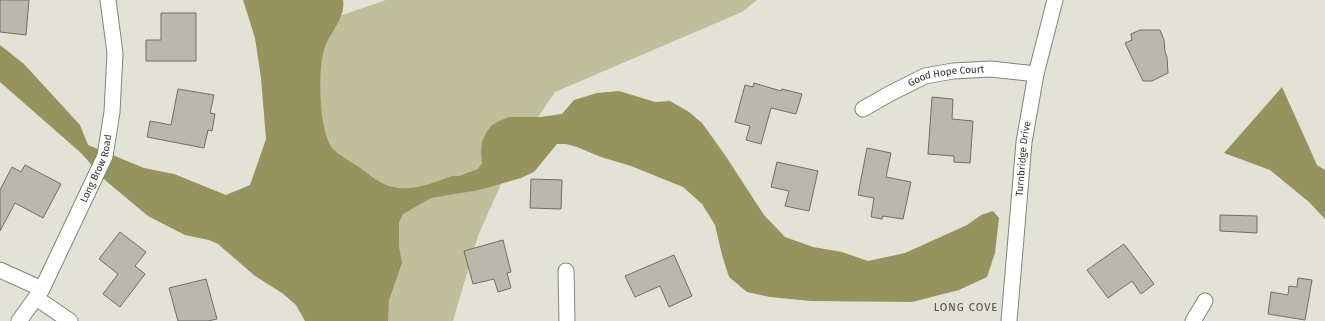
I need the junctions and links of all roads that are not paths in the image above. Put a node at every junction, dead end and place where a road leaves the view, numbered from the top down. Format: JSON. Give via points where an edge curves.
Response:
{"nodes":[{"id":1,"x":108,"y":0,"type":"edge"},
{"id":2,"x":1055,"y":0,"type":"edge"},
{"id":3,"x":1036,"y":74,"type":"junction"},
{"id":4,"x":863,"y":110,"type":"dead end"},
{"id":5,"x":0,"y":270,"type":"edge"},
{"id":6,"x":566,"y":271,"type":"dead end"},
{"id":7,"x":39,"y":293,"type":"junction"},
{"id":8,"x":1205,"y":300,"type":"dead end"},
{"id":9,"x":19,"y":321,"type":"edge"},
{"id":10,"x":70,"y":321,"type":"edge"},
{"id":11,"x":567,"y":321,"type":"edge"},
{"id":12,"x":1009,"y":321,"type":"edge"},
{"id":13,"x":1193,"y":321,"type":"edge"}],
"edges":[{"from":1,"to":7,"type":"street","name":"Long Brow Road","via":[[115,52],[112,112],[105,156]]},
{"from":2,"to":3,"type":"street","name":"Turnbridge Drive"},
{"from":3,"to":4,"type":"street","name":"Good Hope Court","via":[[991,69],[953,71],[925,76]]},
{"from":3,"to":12,"type":"street","name":"Turnbridge Drive","via":[[1024,142]]},
{"from":5,"to":7,"type":"street"},
{"from":6,"to":11,"type":"street"},
{"from":7,"to":9,"type":"street","name":"Long Brow Road"},
{"from":7,"to":10,"type":"street"},
{"from":8,"to":13,"type":"street"}]}
